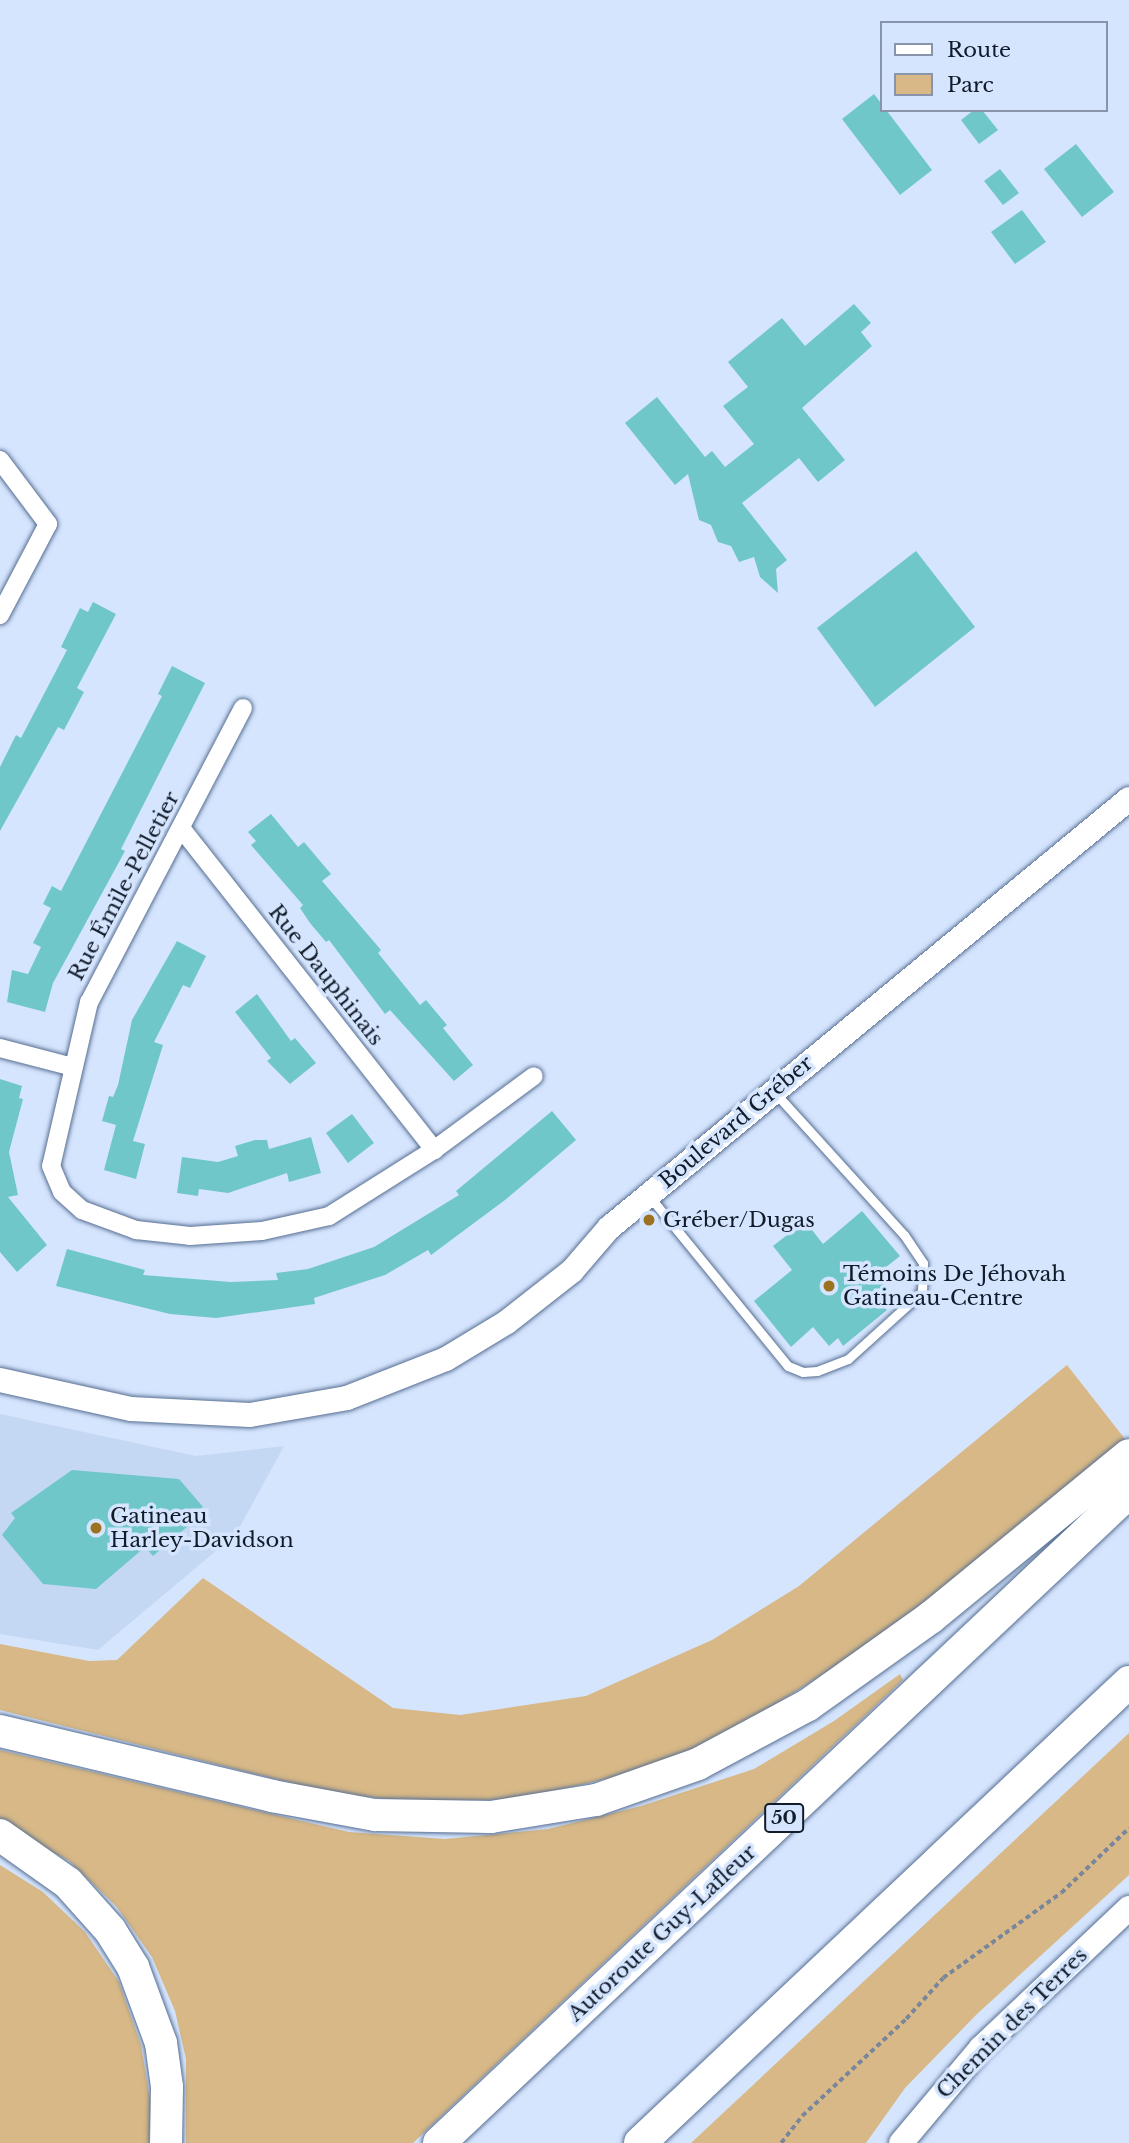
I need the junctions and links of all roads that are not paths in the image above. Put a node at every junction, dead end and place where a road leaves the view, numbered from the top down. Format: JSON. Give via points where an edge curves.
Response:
{"nodes":[{"id":1,"x":0,"y":460,"type":"edge"},
{"id":2,"x":0,"y":615,"type":"edge"},
{"id":3,"x":243,"y":708,"type":"dead end"},
{"id":4,"x":1129,"y":799,"type":"edge"},
{"id":5,"x":181,"y":828,"type":"junction"},
{"id":6,"x":0,"y":1048,"type":"edge"},
{"id":7,"x":73,"y":1067,"type":"junction"},
{"id":8,"x":534,"y":1076,"type":"dead end"},
{"id":9,"x":773,"y":1090,"type":"junction"},
{"id":10,"x":434,"y":1150,"type":"junction"},
{"id":11,"x":648,"y":1196,"type":"junction"},
{"id":12,"x":0,"y":1371,"type":"edge"},
{"id":13,"x":0,"y":1380,"type":"edge"},
{"id":14,"x":72,"y":1398,"type":"junction"},
{"id":15,"x":1129,"y":1455,"type":"edge"},
{"id":16,"x":1129,"y":1492,"type":"edge"},
{"id":17,"x":1129,"y":1682,"type":"edge"},
{"id":18,"x":0,"y":1731,"type":"edge"},
{"id":19,"x":0,"y":1835,"type":"edge"},
{"id":20,"x":1129,"y":1908,"type":"edge"},
{"id":21,"x":166,"y":2143,"type":"edge"},
{"id":22,"x":439,"y":2143,"type":"edge"},
{"id":23,"x":639,"y":2143,"type":"edge"},
{"id":24,"x":901,"y":2143,"type":"edge"}],
"edges":[{"from":1,"to":2,"type":"street","via":[[48,524]]},
{"from":3,"to":5,"type":"street","name":"Rue Émile-Pelletier"},
{"from":4,"to":9,"type":"street","name":"Boulevard Gréber"},
{"from":5,"to":7,"type":"street","name":"Rue Émile-Pelletier","via":[[97,984]]},
{"from":5,"to":10,"type":"street","name":"Rue Dauphinais"},
{"from":6,"to":7,"type":"street"},
{"from":7,"to":10,"type":"street","name":"Rue Émile-Pelletier","via":[[51,1166],[62,1192],[82,1210],[136,1230],[190,1236],[262,1231],[329,1216]]},
{"from":8,"to":10,"type":"street","name":"Rue Émile-Pelletier"},
{"from":9,"to":11,"type":"street","name":"Boulevard Gréber"},
{"from":9,"to":11,"type":"lane","via":[[904,1235],[923,1263],[922,1292],[848,1359],[803,1373],[788,1366]]},
{"from":11,"to":14,"type":"street","name":"Boulevard Gréber","via":[[610,1228],[572,1271],[507,1322],[446,1359],[392,1384],[347,1398],[250,1415],[169,1414]]},
{"from":12,"to":14,"type":"street","name":"Boulevard Gréber"},
{"from":13,"to":14,"type":"street","name":"Boulevard Gréber"},
{"from":15,"to":18,"type":"highway","via":[[930,1618],[808,1705],[698,1764],[596,1800],[491,1817],[375,1815],[297,1802]]},
{"from":16,"to":22,"type":"highway","name":"Autoroute Guy-Lafleur","number":"50"},
{"from":17,"to":23,"type":"highway"},
{"from":19,"to":21,"type":"highway","via":[[68,1883],[110,1930],[133,1967],[161,2043],[167,2087]]},
{"from":20,"to":24,"type":"street","name":"Chemin des Terres","via":[[981,2048]]}]}
